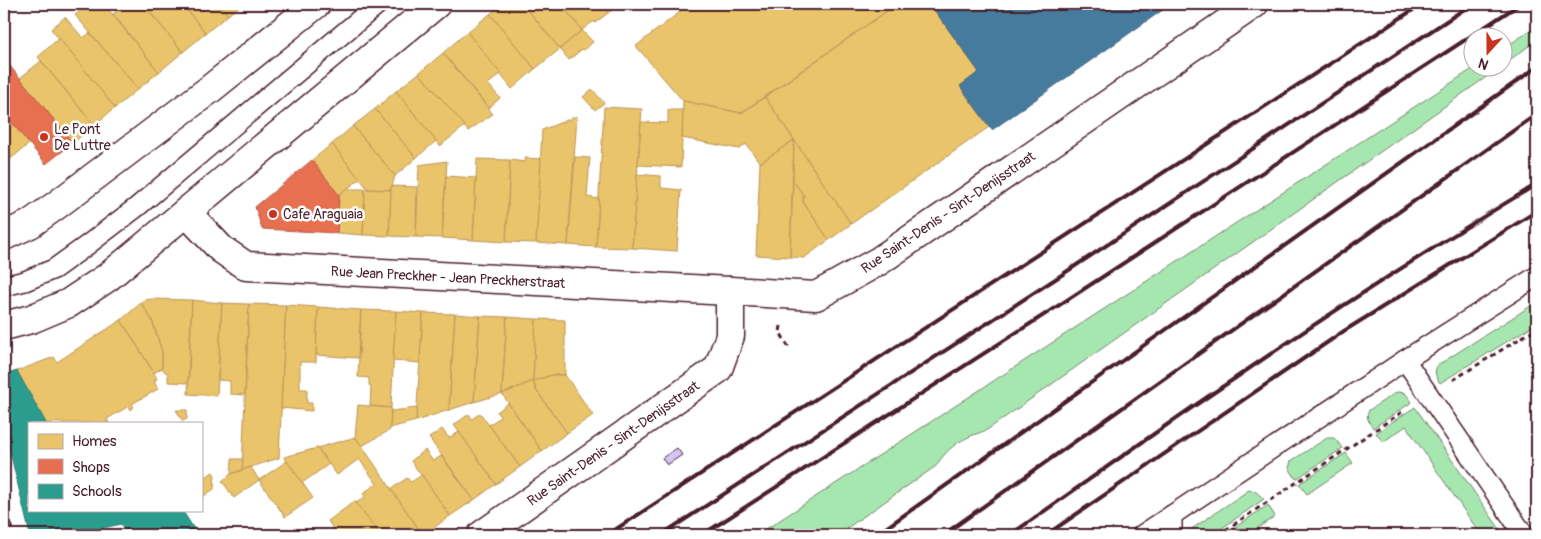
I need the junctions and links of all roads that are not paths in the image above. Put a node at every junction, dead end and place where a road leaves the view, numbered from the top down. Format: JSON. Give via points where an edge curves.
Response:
{"nodes":[{"id":1,"x":316,"y":4,"type":"edge"},
{"id":2,"x":378,"y":4,"type":"edge"},
{"id":3,"x":434,"y":4,"type":"edge"},
{"id":4,"x":1254,"y":4,"type":"edge"},
{"id":5,"x":186,"y":212,"type":"junction"},
{"id":6,"x":4,"y":236,"type":"edge"},
{"id":7,"x":1537,"y":276,"type":"edge"},
{"id":8,"x":4,"y":286,"type":"edge"},
{"id":9,"x":730,"y":291,"type":"junction"},
{"id":10,"x":4,"y":326,"type":"edge"},
{"id":11,"x":1405,"y":360,"type":"junction"},
{"id":12,"x":1172,"y":515,"type":"junction"},
{"id":13,"x":482,"y":535,"type":"edge"},
{"id":14,"x":1142,"y":535,"type":"edge"},
{"id":15,"x":1172,"y":535,"type":"edge"},
{"id":16,"x":1524,"y":535,"type":"edge"}],
"edges":[{"from":1,"to":6,"type":"street","via":[[58,204],[30,224]]},
{"from":2,"to":8,"type":"lane","via":[[137,207],[86,246],[54,269]]},
{"from":3,"to":5,"type":"street"},
{"from":4,"to":9,"type":"street","name":"Rue Saint-Denis - Sint-Denijsstraat","via":[[879,261],[816,296]]},
{"from":5,"to":9,"type":"street","name":"Rue Jean Preckher - Jean Preckherstraat","via":[[221,249],[246,266]]},
{"from":5,"to":10,"type":"street","via":[[108,277],[69,303]]},
{"from":7,"to":11,"type":"lane"},
{"from":9,"to":13,"type":"street","name":"Rue Saint-Denis - Sint-Denijsstraat","via":[[730,336],[718,369]]},
{"from":11,"to":12,"type":"lane"},
{"from":11,"to":16,"type":"lane"},
{"from":12,"to":14,"type":"lane"},
{"from":12,"to":15,"type":"lane"}]}
